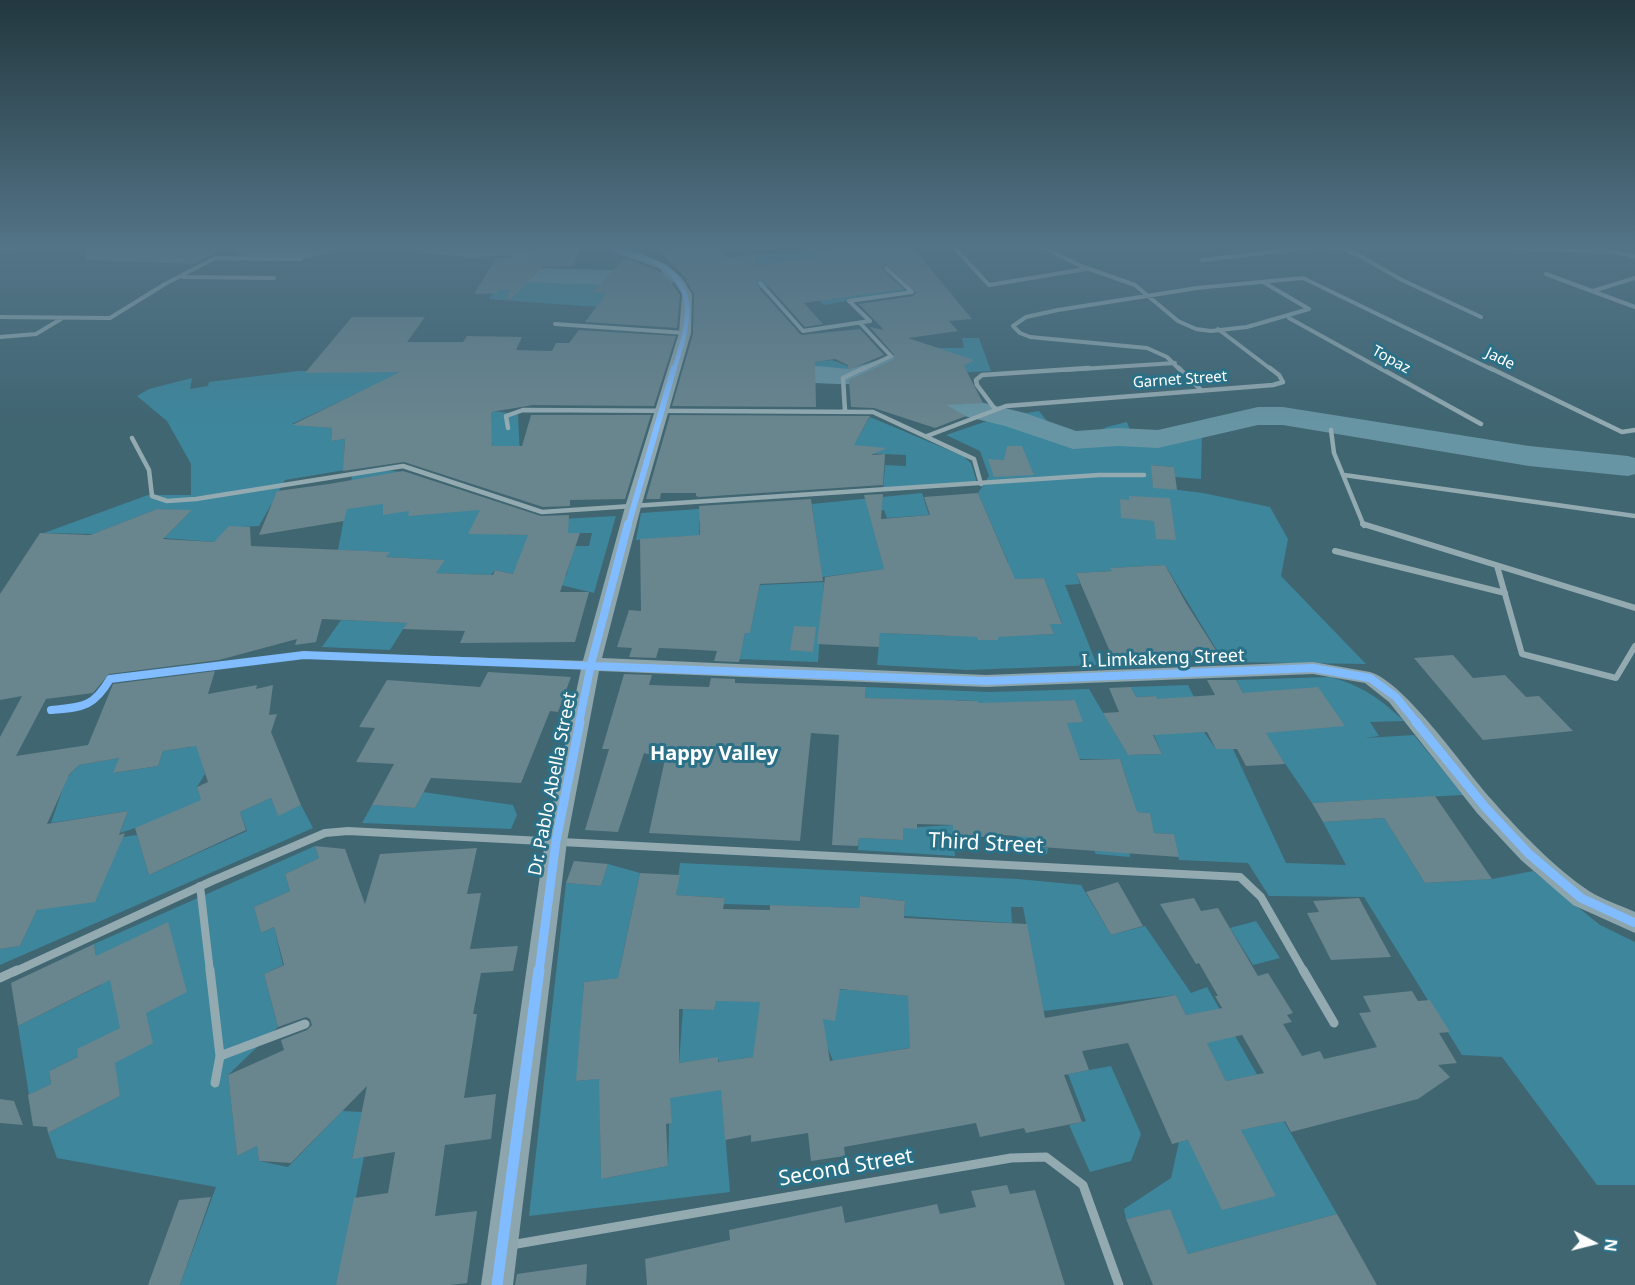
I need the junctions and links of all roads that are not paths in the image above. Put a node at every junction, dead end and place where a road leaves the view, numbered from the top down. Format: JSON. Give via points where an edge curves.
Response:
{"nodes":[{"id":1,"x":130,"y":305,"type":"edge"},
{"id":2,"x":686,"y":305,"type":"edge"},
{"id":3,"x":780,"y":305,"type":"edge"},
{"id":4,"x":854,"y":305,"type":"edge"},
{"id":5,"x":1089,"y":305,"type":"edge"},
{"id":6,"x":1162,"y":305,"type":"edge"},
{"id":7,"x":1302,"y":305,"type":"edge"},
{"id":8,"x":1359,"y":305,"type":"edge"},
{"id":9,"x":1455,"y":305,"type":"edge"},
{"id":10,"x":0,"y":317,"type":"edge"},
{"id":11,"x":1481,"y":317,"type":"dead end"},
{"id":12,"x":1289,"y":318,"type":"junction"},
{"id":13,"x":61,"y":319,"type":"junction"},
{"id":14,"x":860,"y":323,"type":"junction"},
{"id":15,"x":555,"y":324,"type":"dead end"},
{"id":16,"x":1218,"y":329,"type":"junction"},
{"id":17,"x":685,"y":333,"type":"junction"},
{"id":18,"x":0,"y":337,"type":"edge"},
{"id":19,"x":1175,"y":363,"type":"junction"},
{"id":20,"x":1202,"y":391,"type":"junction"},
{"id":21,"x":661,"y":409,"type":"junction"},
{"id":22,"x":992,"y":410,"type":"junction"},
{"id":23,"x":845,"y":411,"type":"junction"},
{"id":24,"x":1481,"y":424,"type":"dead end"},
{"id":25,"x":508,"y":428,"type":"dead end"},
{"id":26,"x":1331,"y":430,"type":"dead end"},
{"id":27,"x":1635,"y":430,"type":"edge"},
{"id":28,"x":927,"y":436,"type":"junction"},
{"id":29,"x":132,"y":438,"type":"dead end"},
{"id":30,"x":1344,"y":475,"type":"junction"},
{"id":31,"x":1144,"y":476,"type":"dead end"},
{"id":32,"x":981,"y":484,"type":"junction"},
{"id":33,"x":633,"y":507,"type":"junction"},
{"id":34,"x":1635,"y":516,"type":"edge"},
{"id":35,"x":1335,"y":551,"type":"dead end"},
{"id":36,"x":1497,"y":566,"type":"junction"},
{"id":37,"x":1505,"y":593,"type":"junction"},
{"id":38,"x":1635,"y":608,"type":"edge"},
{"id":39,"x":1635,"y":646,"type":"edge"},
{"id":40,"x":591,"y":664,"type":"junction"},
{"id":41,"x":51,"y":710,"type":"dead end"},
{"id":42,"x":556,"y":840,"type":"junction"},
{"id":43,"x":200,"y":886,"type":"junction"},
{"id":44,"x":1635,"y":923,"type":"edge"},
{"id":45,"x":0,"y":978,"type":"edge"},
{"id":46,"x":1334,"y":1023,"type":"dead end"},
{"id":47,"x":305,"y":1024,"type":"dead end"},
{"id":48,"x":220,"y":1056,"type":"junction"},
{"id":49,"x":215,"y":1083,"type":"dead end"},
{"id":50,"x":502,"y":1247,"type":"junction"},
{"id":51,"x":497,"y":1285,"type":"edge"},
{"id":52,"x":1119,"y":1285,"type":"edge"}],
"edges":[{"from":1,"to":13,"type":"street","via":[[110,318]]},
{"from":2,"to":17,"type":"street","name":"Dr. Pablo Abella Street"},
{"from":3,"to":14,"type":"street","via":[[803,331]]},
{"from":4,"to":14,"type":"street","via":[[870,321]]},
{"from":5,"to":19,"type":"street","via":[[1040,313],[1013,326],[1030,337],[1147,348]]},
{"from":6,"to":16,"type":"street","via":[[1187,326]]},
{"from":7,"to":12,"type":"street","via":[[1309,309]]},
{"from":8,"to":27,"type":"street","name":"Jade","via":[[1622,432]]},
{"from":9,"to":11,"type":"street"},
{"from":10,"to":13,"type":"street"},
{"from":12,"to":16,"type":"street"},
{"from":12,"to":24,"type":"street","name":"Topaz"},
{"from":13,"to":18,"type":"street","via":[[36,334]]},
{"from":14,"to":23,"type":"street","via":[[891,356],[843,378]]},
{"from":15,"to":17,"type":"street"},
{"from":16,"to":20,"type":"street","name":"Garnet Street","via":[[1283,382]]},
{"from":17,"to":21,"type":"street","name":"Dr. Pablo Abella Street"},
{"from":19,"to":20,"type":"street"},
{"from":19,"to":22,"type":"street","name":"Garnet Street","via":[[982,375],[976,380],[977,385]]},
{"from":20,"to":22,"type":"street","name":"Garnet Street","via":[[1020,404]]},
{"from":21,"to":23,"type":"street"},
{"from":21,"to":25,"type":"street","via":[[523,410],[506,416]]},
{"from":21,"to":33,"type":"street","name":"Dr. Pablo Abella Street"},
{"from":22,"to":28,"type":"street"},
{"from":23,"to":28,"type":"street","via":[[873,412]]},
{"from":26,"to":30,"type":"street","via":[[1334,453]]},
{"from":28,"to":32,"type":"street","via":[[974,459]]},
{"from":29,"to":33,"type":"street","via":[[149,470],[152,496],[160,500],[196,499],[403,466],[542,512]]},
{"from":30,"to":34,"type":"street"},
{"from":30,"to":36,"type":"street","via":[[1364,526]]},
{"from":31,"to":32,"type":"street","via":[[1099,475]]},
{"from":32,"to":33,"type":"street"},
{"from":33,"to":40,"type":"street","name":"Dr. Pablo Abella Street"},
{"from":35,"to":37,"type":"street"},
{"from":36,"to":37,"type":"street"},
{"from":36,"to":38,"type":"street"},
{"from":37,"to":39,"type":"street","via":[[1522,654],[1616,678]]},
{"from":40,"to":41,"type":"street","via":[[304,655],[110,679],[99,699],[88,706]]},
{"from":40,"to":42,"type":"street","name":"Dr. Pablo Abella Street"},
{"from":40,"to":44,"type":"street","name":"I. Limkakeng Street","via":[[986,681],[1313,668],[1370,678],[1396,697],[1485,807],[1529,854],[1581,898]]},
{"from":42,"to":43,"type":"street","name":"Third Street","via":[[325,833]]},
{"from":42,"to":46,"type":"street","name":"Third Street","via":[[1240,877],[1261,897]]},
{"from":42,"to":50,"type":"street","name":"Dr. Pablo Abella Street"},
{"from":43,"to":45,"type":"street","name":"Third Street"},
{"from":43,"to":48,"type":"street"},
{"from":47,"to":48,"type":"street"},
{"from":48,"to":49,"type":"street"},
{"from":50,"to":51,"type":"street","name":"Dr. Pablo Abella Street"},
{"from":50,"to":52,"type":"street","name":"Second Street","via":[[1011,1158],[1046,1157],[1083,1185]]}]}
